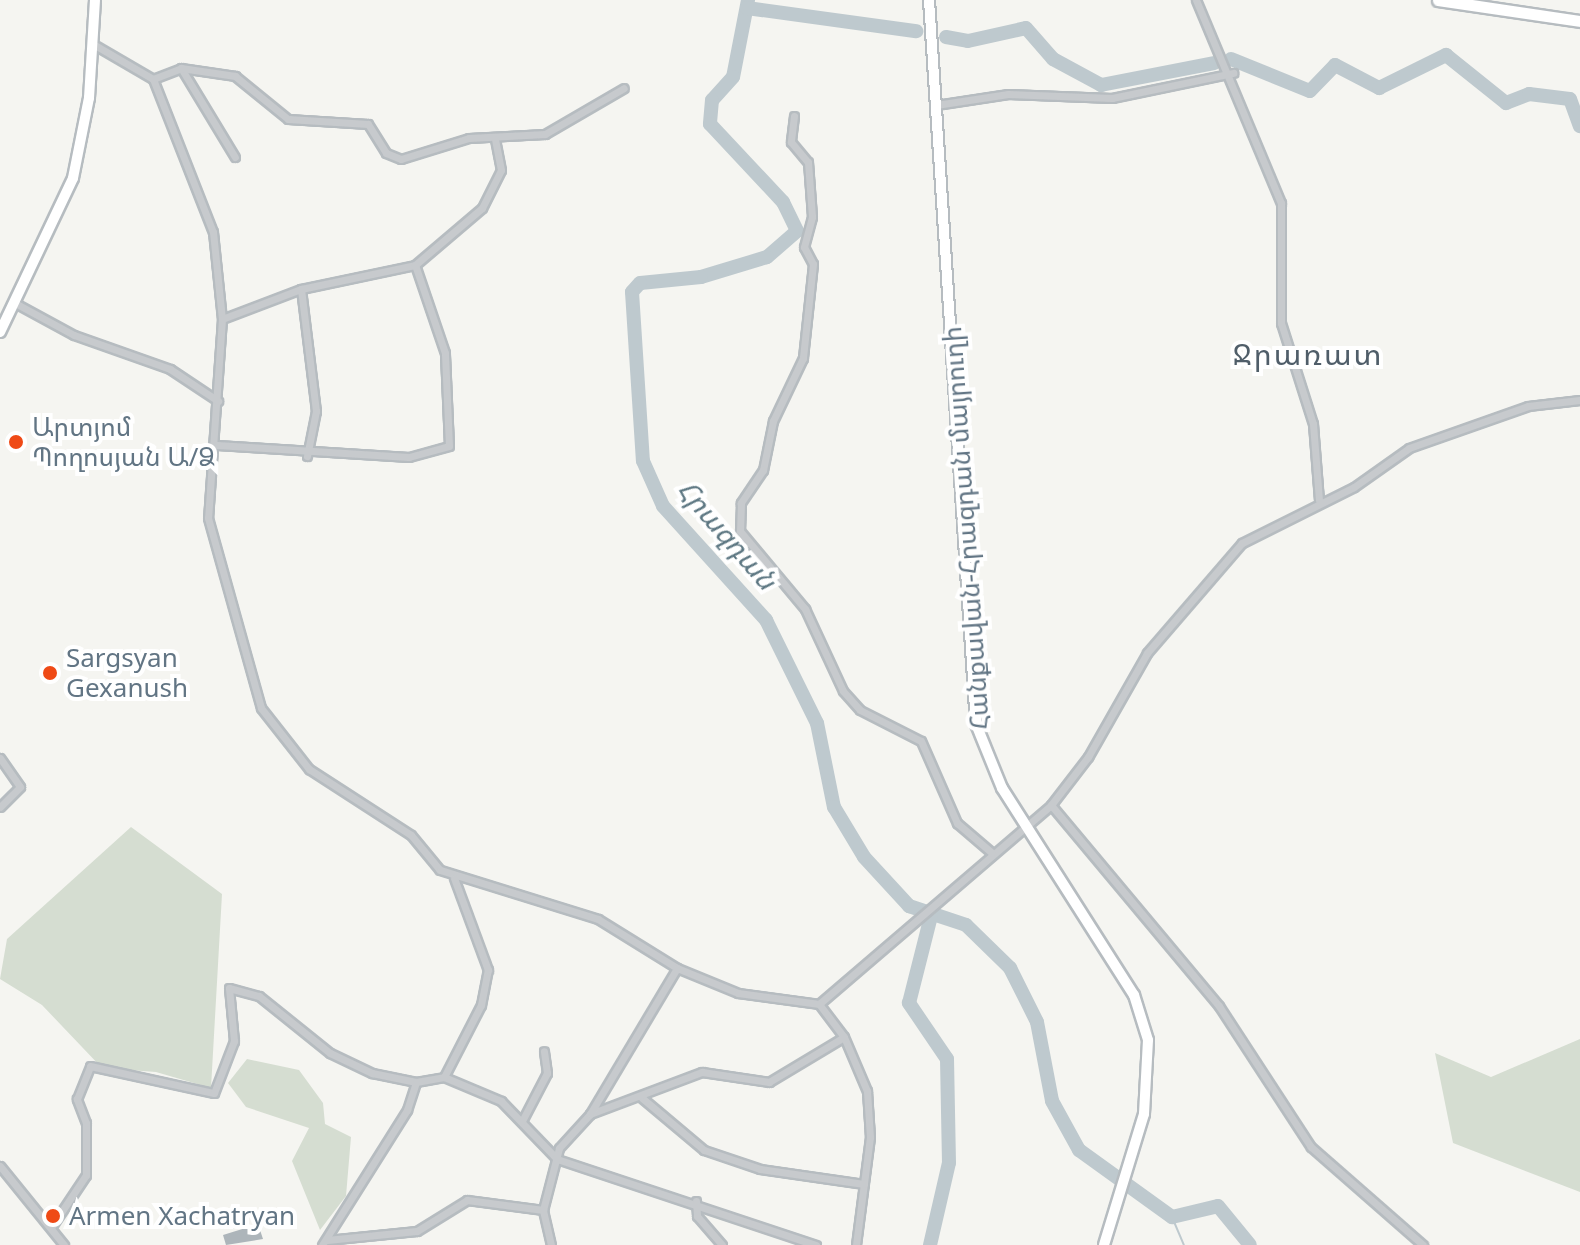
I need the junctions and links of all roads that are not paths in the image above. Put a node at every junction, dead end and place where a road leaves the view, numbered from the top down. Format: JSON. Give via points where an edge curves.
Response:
{"nodes":[{"id":1,"x":95,"y":0,"type":"edge"},
{"id":2,"x":929,"y":0,"type":"edge"},
{"id":3,"x":1196,"y":0,"type":"edge"},
{"id":4,"x":1438,"y":0,"type":"edge"},
{"id":5,"x":1580,"y":21,"type":"edge"},
{"id":6,"x":93,"y":44,"type":"junction"},
{"id":7,"x":181,"y":68,"type":"junction"},
{"id":8,"x":1233,"y":73,"type":"junction"},
{"id":9,"x":153,"y":79,"type":"junction"},
{"id":10,"x":624,"y":88,"type":"dead end"},
{"id":11,"x":936,"y":105,"type":"junction"},
{"id":12,"x":794,"y":116,"type":"dead end"},
{"id":13,"x":495,"y":140,"type":"junction"},
{"id":14,"x":235,"y":157,"type":"dead end"},
{"id":15,"x":415,"y":265,"type":"junction"},
{"id":16,"x":301,"y":289,"type":"junction"},
{"id":17,"x":15,"y":303,"type":"junction"},
{"id":18,"x":222,"y":319,"type":"junction"},
{"id":19,"x":0,"y":332,"type":"edge"},
{"id":20,"x":1580,"y":400,"type":"edge"},
{"id":21,"x":218,"y":401,"type":"junction"},
{"id":22,"x":217,"y":445,"type":"junction"},
{"id":23,"x":307,"y":456,"type":"junction"},
{"id":24,"x":1319,"y":500,"type":"junction"},
{"id":25,"x":0,"y":758,"type":"edge"},
{"id":26,"x":1051,"y":805,"type":"junction"},
{"id":27,"x":0,"y":807,"type":"edge"},
{"id":28,"x":1025,"y":826,"type":"junction"},
{"id":29,"x":991,"y":852,"type":"junction"},
{"id":30,"x":454,"y":878,"type":"junction"},
{"id":31,"x":677,"y":968,"type":"junction"},
{"id":32,"x":819,"y":1004,"type":"junction"},
{"id":33,"x":844,"y":1037,"type":"junction"},
{"id":34,"x":544,"y":1051,"type":"dead end"},
{"id":35,"x":444,"y":1077,"type":"junction"},
{"id":36,"x":416,"y":1082,"type":"junction"},
{"id":37,"x":642,"y":1098,"type":"junction"},
{"id":38,"x":590,"y":1114,"type":"junction"},
{"id":39,"x":522,"y":1121,"type":"junction"},
{"id":40,"x":557,"y":1159,"type":"junction"},
{"id":41,"x":0,"y":1166,"type":"edge"},
{"id":42,"x":864,"y":1184,"type":"junction"},
{"id":43,"x":696,"y":1201,"type":"junction"},
{"id":44,"x":543,"y":1210,"type":"junction"},
{"id":45,"x":52,"y":1226,"type":"junction"},
{"id":46,"x":390,"y":1233,"type":"junction"},
{"id":47,"x":324,"y":1242,"type":"edge"},
{"id":48,"x":64,"y":1245,"type":"edge"},
{"id":49,"x":393,"y":1245,"type":"edge"},
{"id":50,"x":551,"y":1245,"type":"edge"},
{"id":51,"x":722,"y":1245,"type":"edge"},
{"id":52,"x":816,"y":1245,"type":"edge"},
{"id":53,"x":856,"y":1245,"type":"edge"},
{"id":54,"x":1104,"y":1245,"type":"edge"},
{"id":55,"x":1423,"y":1245,"type":"edge"}],
"edges":[{"from":1,"to":6,"type":"main road"},
{"from":2,"to":11,"type":"main road","name":"Հանքավան-Հրազդան մայրուղի"},
{"from":3,"to":8,"type":"street"},
{"from":4,"to":5,"type":"main road"},
{"from":6,"to":9,"type":"street","via":[[119,53]]},
{"from":6,"to":17,"type":"main road","via":[[73,178]]},
{"from":7,"to":9,"type":"street"},
{"from":7,"to":13,"type":"street","via":[[235,76],[288,119],[368,124],[391,157],[469,138]]},
{"from":7,"to":14,"type":"street"},
{"from":8,"to":11,"type":"street","via":[[1112,98],[1008,94]]},
{"from":8,"to":24,"type":"street","via":[[1281,203],[1281,323],[1313,424]]},
{"from":9,"to":18,"type":"street","via":[[213,232]]},
{"from":10,"to":13,"type":"street","via":[[545,134]]},
{"from":11,"to":28,"type":"main road","name":"Հանքավան-Հրազդան մայրուղի","via":[[976,724]]},
{"from":12,"to":29,"type":"street","via":[[791,142],[808,162],[812,217],[804,247],[813,264],[803,358],[773,421],[763,470],[741,503],[740,531],[805,609],[843,691],[860,710],[921,741],[957,823]]},
{"from":13,"to":15,"type":"street","via":[[501,170],[482,208]]},
{"from":15,"to":16,"type":"street"},
{"from":15,"to":23,"type":"street","via":[[445,353],[449,446],[409,457]]},
{"from":16,"to":18,"type":"street"},
{"from":16,"to":23,"type":"street","via":[[316,411]]},
{"from":17,"to":19,"type":"main road"},
{"from":17,"to":21,"type":"street","via":[[74,335],[170,369]]},
{"from":18,"to":21,"type":"street"},
{"from":20,"to":24,"type":"street","via":[[1528,406],[1409,448]]},
{"from":21,"to":22,"type":"street"},
{"from":22,"to":23,"type":"street"},
{"from":22,"to":30,"type":"street","via":[[208,518],[261,708],[319,778],[411,835]]},
{"from":24,"to":26,"type":"street","via":[[1218,564],[1147,653],[1088,757]]},
{"from":25,"to":27,"type":"street","via":[[20,787]]},
{"from":26,"to":28,"type":"street"},
{"from":26,"to":55,"type":"street","via":[[1219,1006],[1311,1147]]},
{"from":28,"to":29,"type":"street"},
{"from":28,"to":54,"type":"main road","name":"Հանքավան-Հրազդան մայրուղի","via":[[1134,995],[1150,1079]]},
{"from":29,"to":32,"type":"street","via":[[942,901]]},
{"from":30,"to":31,"type":"street","via":[[598,919]]},
{"from":30,"to":35,"type":"street","via":[[488,970],[481,1005]]},
{"from":31,"to":32,"type":"street","via":[[738,993]]},
{"from":31,"to":38,"type":"street"},
{"from":32,"to":33,"type":"street"},
{"from":33,"to":37,"type":"street","via":[[769,1082],[702,1072]]},
{"from":33,"to":42,"type":"street","via":[[867,1091]]},
{"from":34,"to":39,"type":"street","via":[[547,1073]]},
{"from":35,"to":36,"type":"street"},
{"from":35,"to":39,"type":"street","via":[[501,1101]]},
{"from":36,"to":45,"type":"street","via":[[372,1073],[330,1053],[259,996],[229,988],[234,1041],[214,1093],[90,1066],[77,1099],[86,1123],[86,1175]]},
{"from":36,"to":47,"type":"street","via":[[407,1110]]},
{"from":37,"to":38,"type":"street"},
{"from":37,"to":42,"type":"street","via":[[704,1150],[760,1169]]},
{"from":38,"to":40,"type":"street"},
{"from":39,"to":40,"type":"street"},
{"from":40,"to":43,"type":"street"},
{"from":40,"to":44,"type":"street"},
{"from":41,"to":45,"type":"street"},
{"from":42,"to":53,"type":"street"},
{"from":43,"to":51,"type":"street","via":[[697,1216]]},
{"from":43,"to":52,"type":"street"},
{"from":44,"to":46,"type":"street","via":[[467,1200],[417,1231]]},
{"from":44,"to":50,"type":"street"},
{"from":45,"to":48,"type":"street"},
{"from":46,"to":47,"type":"street"},
{"from":46,"to":49,"type":"street"}]}
